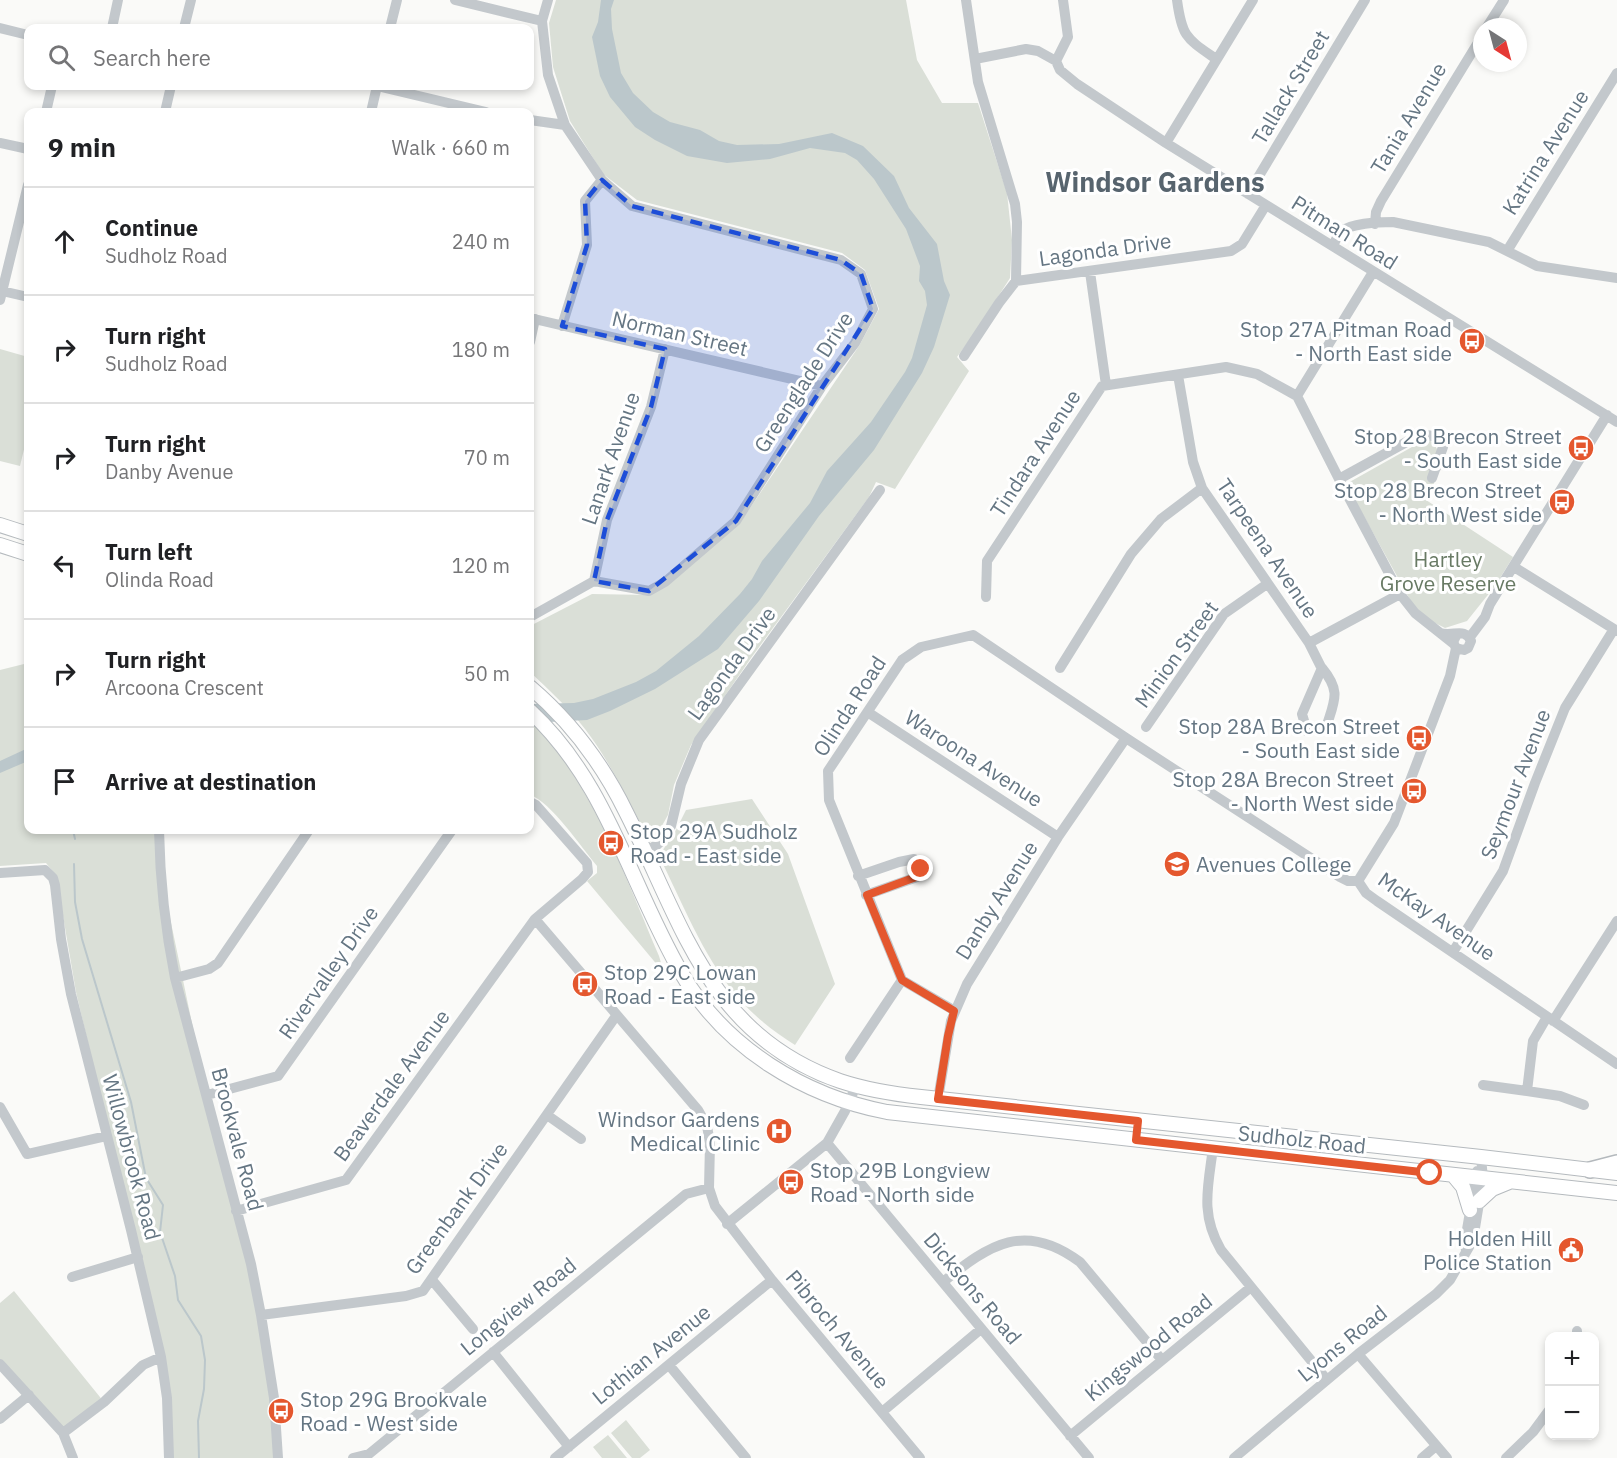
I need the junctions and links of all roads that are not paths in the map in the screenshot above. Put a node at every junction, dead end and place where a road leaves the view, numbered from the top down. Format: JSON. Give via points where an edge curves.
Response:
{"nodes":[{"id":1,"x":118,"y":0,"type":"edge"},
{"id":2,"x":190,"y":0,"type":"edge"},
{"id":3,"x":397,"y":0,"type":"edge"},
{"id":4,"x":455,"y":0,"type":"edge"},
{"id":5,"x":548,"y":0,"type":"edge"},
{"id":6,"x":966,"y":0,"type":"edge"},
{"id":7,"x":1063,"y":0,"type":"edge"},
{"id":8,"x":1177,"y":0,"type":"edge"},
{"id":9,"x":1253,"y":0,"type":"edge"},
{"id":10,"x":1365,"y":0,"type":"edge"},
{"id":11,"x":1504,"y":0,"type":"edge"},
{"id":12,"x":1493,"y":18,"type":"edge"},
{"id":13,"x":542,"y":21,"type":"junction"},
{"id":14,"x":113,"y":24,"type":"edge"},
{"id":15,"x":185,"y":24,"type":"edge"},
{"id":16,"x":391,"y":24,"type":"edge"},
{"id":17,"x":0,"y":28,"type":"edge"},
{"id":18,"x":24,"y":34,"type":"edge"},
{"id":19,"x":1473,"y":51,"type":"edge"},
{"id":20,"x":975,"y":59,"type":"junction"},
{"id":21,"x":1216,"y":59,"type":"junction"},
{"id":22,"x":1056,"y":62,"type":"junction"},
{"id":23,"x":1617,"y":73,"type":"edge"},
{"id":24,"x":51,"y":90,"type":"edge"},
{"id":25,"x":170,"y":90,"type":"edge"},
{"id":26,"x":376,"y":90,"type":"edge"},
{"id":27,"x":394,"y":90,"type":"edge"},
{"id":28,"x":47,"y":108,"type":"edge"},
{"id":29,"x":166,"y":108,"type":"edge"},
{"id":30,"x":372,"y":108,"type":"edge"},
{"id":31,"x":469,"y":108,"type":"edge"},
{"id":32,"x":534,"y":121,"type":"edge"},
{"id":33,"x":565,"y":125,"type":"junction"},
{"id":34,"x":0,"y":143,"type":"edge"},
{"id":35,"x":1166,"y":143,"type":"junction"},
{"id":36,"x":24,"y":148,"type":"edge"},
{"id":37,"x":602,"y":180,"type":"junction"},
{"id":38,"x":1248,"y":194,"type":"junction"},
{"id":39,"x":24,"y":202,"type":"edge"},
{"id":40,"x":1266,"y":205,"type":"junction"},
{"id":41,"x":1375,"y":224,"type":"junction"},
{"id":42,"x":1333,"y":246,"type":"junction"},
{"id":43,"x":1507,"y":251,"type":"junction"},
{"id":44,"x":1090,"y":272,"type":"junction"},
{"id":45,"x":1373,"y":272,"type":"junction"},
{"id":46,"x":1617,"y":278,"type":"edge"},
{"id":47,"x":1016,"y":281,"type":"junction"},
{"id":48,"x":1,"y":296,"type":"edge"},
{"id":49,"x":24,"y":297,"type":"edge"},
{"id":50,"x":534,"y":319,"type":"edge"},
{"id":51,"x":562,"y":326,"type":"junction"},
{"id":52,"x":665,"y":349,"type":"junction"},
{"id":53,"x":964,"y":356,"type":"dead end"},
{"id":54,"x":1178,"y":375,"type":"junction"},
{"id":55,"x":1106,"y":385,"type":"junction"},
{"id":56,"x":822,"y":386,"type":"junction"},
{"id":57,"x":1297,"y":396,"type":"junction"},
{"id":58,"x":1607,"y":415,"type":"junction"},
{"id":59,"x":1617,"y":422,"type":"edge"},
{"id":60,"x":1423,"y":461,"type":"dead end"},
{"id":61,"x":1339,"y":479,"type":"junction"},
{"id":62,"x":1203,"y":488,"type":"junction"},
{"id":63,"x":880,"y":490,"type":"dead end"},
{"id":64,"x":0,"y":525,"type":"edge"},
{"id":65,"x":24,"y":533,"type":"edge"},
{"id":66,"x":0,"y":545,"type":"edge"},
{"id":67,"x":24,"y":553,"type":"edge"},
{"id":68,"x":1514,"y":567,"type":"junction"},
{"id":69,"x":594,"y":581,"type":"junction"},
{"id":70,"x":1267,"y":584,"type":"junction"},
{"id":71,"x":1400,"y":594,"type":"junction"},
{"id":72,"x":986,"y":597,"type":"dead end"},
{"id":73,"x":534,"y":615,"type":"edge"},
{"id":74,"x":1615,"y":630,"type":"edge"},
{"id":75,"x":973,"y":635,"type":"joint"},
{"id":76,"x":1461,"y":641,"type":"junction"},
{"id":77,"x":1309,"y":643,"type":"junction"},
{"id":78,"x":1060,"y":668,"type":"dead end"},
{"id":79,"x":1322,"y":668,"type":"junction"},
{"id":80,"x":534,"y":691,"type":"edge"},
{"id":81,"x":869,"y":712,"type":"junction"},
{"id":82,"x":534,"y":715,"type":"edge"},
{"id":83,"x":1146,"y":727,"type":"dead end"},
{"id":84,"x":1126,"y":738,"type":"junction"},
{"id":85,"x":534,"y":805,"type":"edge"},
{"id":86,"x":159,"y":834,"type":"edge"},
{"id":87,"x":306,"y":834,"type":"edge"},
{"id":88,"x":449,"y":834,"type":"edge"},
{"id":89,"x":1058,"y":837,"type":"junction"},
{"id":90,"x":645,"y":852,"type":"junction"},
{"id":91,"x":628,"y":861,"type":"junction"},
{"id":92,"x":0,"y":873,"type":"edge"},
{"id":93,"x":858,"y":876,"type":"junction"},
{"id":94,"x":1358,"y":881,"type":"junction"},
{"id":95,"x":867,"y":895,"type":"junction"},
{"id":96,"x":535,"y":919,"type":"junction"},
{"id":97,"x":1617,"y":921,"type":"edge"},
{"id":98,"x":1453,"y":952,"type":"junction"},
{"id":99,"x":175,"y":978,"type":"junction"},
{"id":100,"x":902,"y":980,"type":"junction"},
{"id":101,"x":954,"y":1011,"type":"junction"},
{"id":102,"x":616,"y":1016,"type":"junction"},
{"id":103,"x":1550,"y":1019,"type":"junction"},
{"id":104,"x":850,"y":1058,"type":"dead end"},
{"id":105,"x":1617,"y":1064,"type":"edge"},
{"id":106,"x":1483,"y":1085,"type":"dead end"},
{"id":107,"x":856,"y":1086,"type":"junction"},
{"id":108,"x":1527,"y":1091,"type":"junction"},
{"id":109,"x":207,"y":1095,"type":"junction"},
{"id":110,"x":938,"y":1099,"type":"junction"},
{"id":111,"x":849,"y":1103,"type":"junction"},
{"id":112,"x":1584,"y":1105,"type":"dead end"},
{"id":113,"x":0,"y":1107,"type":"edge"},
{"id":114,"x":547,"y":1115,"type":"junction"},
{"id":115,"x":931,"y":1117,"type":"junction"},
{"id":116,"x":1138,"y":1121,"type":"junction"},
{"id":117,"x":106,"y":1136,"type":"junction"},
{"id":118,"x":581,"y":1139,"type":"dead end"},
{"id":119,"x":1136,"y":1140,"type":"junction"},
{"id":120,"x":827,"y":1143,"type":"junction"},
{"id":121,"x":1213,"y":1148,"type":"junction"},
{"id":122,"x":1481,"y":1157,"type":"junction"},
{"id":123,"x":1511,"y":1161,"type":"junction"},
{"id":124,"x":1617,"y":1163,"type":"edge"},
{"id":125,"x":1590,"y":1170,"type":"junction"},
{"id":126,"x":1617,"y":1173,"type":"edge"},
{"id":127,"x":1453,"y":1175,"type":"junction"},
{"id":128,"x":1479,"y":1178,"type":"junction"},
{"id":129,"x":1511,"y":1182,"type":"junction"},
{"id":130,"x":709,"y":1188,"type":"junction"},
{"id":131,"x":1617,"y":1193,"type":"edge"},
{"id":132,"x":1474,"y":1205,"type":"junction"},
{"id":133,"x":236,"y":1211,"type":"junction"},
{"id":134,"x":727,"y":1224,"type":"junction"},
{"id":135,"x":138,"y":1257,"type":"junction"},
{"id":136,"x":72,"y":1277,"type":"dead end"},
{"id":137,"x":432,"y":1280,"type":"junction"},
{"id":138,"x":772,"y":1280,"type":"junction"},
{"id":139,"x":943,"y":1282,"type":"junction"},
{"id":140,"x":1251,"y":1287,"type":"junction"},
{"id":141,"x":261,"y":1315,"type":"junction"},
{"id":142,"x":473,"y":1329,"type":"dead end"},
{"id":143,"x":981,"y":1329,"type":"junction"},
{"id":144,"x":493,"y":1352,"type":"junction"},
{"id":145,"x":1358,"y":1354,"type":"junction"},
{"id":146,"x":161,"y":1357,"type":"junction"},
{"id":147,"x":1162,"y":1360,"type":"junction"},
{"id":148,"x":0,"y":1364,"type":"edge"},
{"id":149,"x":669,"y":1365,"type":"junction"},
{"id":150,"x":1327,"y":1380,"type":"junction"},
{"id":151,"x":29,"y":1395,"type":"junction"},
{"id":152,"x":882,"y":1412,"type":"junction"},
{"id":153,"x":1545,"y":1416,"type":"edge"},
{"id":154,"x":0,"y":1419,"type":"edge"},
{"id":155,"x":63,"y":1433,"type":"junction"},
{"id":156,"x":1070,"y":1436,"type":"junction"},
{"id":157,"x":1437,"y":1446,"type":"junction"},
{"id":158,"x":569,"y":1447,"type":"junction"},
{"id":159,"x":73,"y":1458,"type":"edge"},
{"id":160,"x":169,"y":1458,"type":"edge"},
{"id":161,"x":278,"y":1458,"type":"edge"},
{"id":162,"x":353,"y":1458,"type":"edge"},
{"id":163,"x":555,"y":1458,"type":"edge"},
{"id":164,"x":746,"y":1458,"type":"edge"},
{"id":165,"x":920,"y":1458,"type":"edge"},
{"id":166,"x":1089,"y":1458,"type":"edge"},
{"id":167,"x":1234,"y":1458,"type":"edge"},
{"id":168,"x":1422,"y":1458,"type":"edge"},
{"id":169,"x":1447,"y":1458,"type":"edge"},
{"id":170,"x":1506,"y":1458,"type":"edge"}],
"edges":[{"from":1,"to":14,"type":"street"},
{"from":2,"to":15,"type":"street"},
{"from":3,"to":16,"type":"street"},
{"from":4,"to":13,"type":"street"},
{"from":5,"to":13,"type":"street","name":"Greenglade Drive"},
{"from":6,"to":20,"type":"street"},
{"from":7,"to":22,"type":"street","via":[[1068,37]]},
{"from":8,"to":21,"type":"street","via":[[1184,33]]},
{"from":9,"to":21,"type":"street"},
{"from":10,"to":38,"type":"street","name":"Tallack Street"},
{"from":11,"to":12,"type":"street"},
{"from":13,"to":33,"type":"street","name":"Greenglade Drive","via":[[548,75]]},
{"from":17,"to":18,"type":"street"},
{"from":19,"to":41,"type":"street","name":"Tania Avenue","via":[[1381,201]]},
{"from":20,"to":22,"type":"street","via":[[1026,49]]},
{"from":20,"to":47,"type":"street","via":[[982,98],[1015,204]]},
{"from":21,"to":35,"type":"street"},
{"from":22,"to":35,"type":"street","name":"Pitman Road","via":[[1077,84]]},
{"from":23,"to":43,"type":"street","name":"Katrina Avenue"},
{"from":24,"to":28,"type":"street"},
{"from":25,"to":29,"type":"street"},
{"from":26,"to":30,"type":"street"},
{"from":27,"to":31,"type":"street"},
{"from":32,"to":33,"type":"street"},
{"from":33,"to":37,"type":"street","name":"Greenglade Drive"},
{"from":34,"to":36,"type":"street"},
{"from":35,"to":38,"type":"street","name":"Pitman Road"},
{"from":37,"to":51,"type":"street","via":[[585,201],[587,245]]},
{"from":37,"to":56,"type":"street","name":"Greenglade Drive","via":[[632,206],[841,260],[861,274],[873,309],[855,343]]},
{"from":38,"to":40,"type":"street","name":"Pitman Road"},
{"from":39,"to":48,"type":"street"},
{"from":40,"to":42,"type":"street","name":"Pitman Road"},
{"from":40,"to":44,"type":"street","name":"Lagonda Drive","via":[[1242,244],[1231,251]]},
{"from":41,"to":42,"type":"street","via":[[1356,225],[1340,232]]},
{"from":41,"to":43,"type":"street","via":[[1393,222],[1468,237]]},
{"from":42,"to":45,"type":"street","name":"Pitman Road"},
{"from":43,"to":46,"type":"street","via":[[1537,266]]},
{"from":44,"to":47,"type":"street","name":"Lagonda Drive"},
{"from":44,"to":55,"type":"street"},
{"from":45,"to":57,"type":"street"},
{"from":45,"to":58,"type":"street","name":"Pitman Road"},
{"from":47,"to":53,"type":"street","name":"Lagonda Drive"},
{"from":48,"to":49,"type":"street"},
{"from":50,"to":51,"type":"street","name":"Norman Street"},
{"from":51,"to":52,"type":"street","name":"Norman Street"},
{"from":52,"to":56,"type":"street","name":"Norman Street"},
{"from":52,"to":69,"type":"street","name":"Lanark Avenue","via":[[651,407],[607,520]]},
{"from":54,"to":55,"type":"street","name":"Tindara Avenue"},
{"from":54,"to":57,"type":"street","name":"Tindara Avenue","via":[[1216,368],[1238,369],[1269,379]]},
{"from":54,"to":62,"type":"street","name":"Tarpeena Avenue","via":[[1193,462]]},
{"from":55,"to":72,"type":"street","name":"Tindara Avenue","via":[[987,561]]},
{"from":56,"to":69,"type":"street","name":"Greenglade Drive","via":[[736,521],[718,537],[649,591]]},
{"from":57,"to":61,"type":"street"},
{"from":58,"to":59,"type":"street","name":"Pitman Road"},
{"from":58,"to":68,"type":"street"},
{"from":60,"to":61,"type":"street","via":[[1434,473],[1443,447],[1438,437],[1420,434]]},
{"from":61,"to":71,"type":"street"},
{"from":62,"to":70,"type":"street","name":"Tarpeena Avenue"},
{"from":62,"to":78,"type":"street","via":[[1161,519],[1131,554]]},
{"from":63,"to":90,"type":"street","name":"Lagonda Drive","via":[[699,740],[681,784],[671,826],[662,841]]},
{"from":64,"to":65,"type":"main road"},
{"from":66,"to":67,"type":"main road"},
{"from":68,"to":74,"type":"street"},
{"from":68,"to":76,"type":"street","via":[[1485,617]]},
{"from":69,"to":73,"type":"street"},
{"from":70,"to":77,"type":"street","name":"Tarpeena Avenue"},
{"from":70,"to":83,"type":"street","name":"Minion Street","via":[[1224,614]]},
{"from":71,"to":76,"type":"street","via":[[1415,613],[1440,633]]},
{"from":71,"to":77,"type":"street"},
{"from":74,"to":98,"type":"street","name":"Seymour Avenue","via":[[1565,708],[1503,871]]},
{"from":75,"to":81,"type":"street","name":"Olinda Road","via":[[921,647],[902,660]]},
{"from":75,"to":84,"type":"street","name":"McKay Avenue"},
{"from":76,"to":94,"type":"street","via":[[1394,823]]},
{"from":77,"to":79,"type":"street","name":"Tarpeena Avenue"},
{"from":79,"to":79,"type":"street","name":"Tarpeena Avenue","via":[[1333,682],[1335,697],[1326,728],[1307,731],[1302,714]]},
{"from":80,"to":90,"type":"main road","name":"Sudholz Road","via":[[561,716],[611,784]]},
{"from":81,"to":89,"type":"street","name":"Waroona Avenue"},
{"from":81,"to":93,"type":"street","name":"Olinda Road","via":[[828,771],[829,800]]},
{"from":82,"to":91,"type":"main road","name":"Sudholz Road","via":[[558,741],[597,796]]},
{"from":84,"to":89,"type":"street","name":"Danby Avenue"},
{"from":84,"to":94,"type":"street","name":"McKay Avenue","via":[[1340,877]]},
{"from":85,"to":96,"type":"street","name":"Beaverdale Avenue","via":[[586,862],[588,872]]},
{"from":86,"to":99,"type":"street","name":"Brookvale Road","via":[[166,932]]},
{"from":87,"to":99,"type":"street","via":[[218,963]]},
{"from":88,"to":109,"type":"street","name":"Rivervalley Drive","via":[[278,1076]]},
{"from":89,"to":101,"type":"street","name":"Danby Avenue"},
{"from":90,"to":91,"type":"street","name":"Lagonda Drive"},
{"from":90,"to":107,"type":"main road","name":"Sudholz Road","via":[[694,955],[735,1013],[785,1054]]},
{"from":91,"to":111,"type":"main road","name":"Sudholz Road","via":[[682,974],[716,1019],[776,1069]]},
{"from":92,"to":117,"type":"street","name":"Willowbrook Road","via":[[45,870],[53,878],[71,994]]},
{"from":93,"to":95,"type":"street","name":"Olinda Road"},
{"from":93,"to":95,"type":"street","via":[[914,859],[921,869],[916,877]]},
{"from":94,"to":98,"type":"street","name":"McKay Avenue","via":[[1366,893]]},
{"from":95,"to":100,"type":"street","name":"Olinda Road"},
{"from":96,"to":102,"type":"street"},
{"from":96,"to":133,"type":"street","name":"Beaverdale Avenue","via":[[346,1180]]},
{"from":97,"to":103,"type":"street"},
{"from":98,"to":103,"type":"street","name":"McKay Avenue"},
{"from":99,"to":109,"type":"street","name":"Brookvale Road"},
{"from":100,"to":101,"type":"street"},
{"from":100,"to":104,"type":"street"},
{"from":101,"to":110,"type":"street","name":"Danby Avenue"},
{"from":102,"to":114,"type":"street","name":"Greenbank Drive"},
{"from":102,"to":130,"type":"street","via":[[698,1110],[707,1126]]},
{"from":103,"to":105,"type":"street","name":"McKay Avenue"},
{"from":103,"to":108,"type":"street","via":[[1533,1041]]},
{"from":106,"to":108,"type":"street"},
{"from":107,"to":110,"type":"main road","name":"Sudholz Road"},
{"from":107,"to":111,"type":"street"},
{"from":108,"to":112,"type":"street","via":[[1560,1096]]},
{"from":109,"to":133,"type":"street","name":"Brookvale Road"},
{"from":110,"to":115,"type":"main road"},
{"from":110,"to":116,"type":"main road","name":"Sudholz Road"},
{"from":111,"to":115,"type":"main road","name":"Sudholz Road"},
{"from":111,"to":120,"type":"street"},
{"from":113,"to":117,"type":"street","via":[[27,1154]]},
{"from":114,"to":118,"type":"street"},
{"from":114,"to":137,"type":"street","name":"Greenbank Drive"},
{"from":115,"to":119,"type":"main road","name":"Sudholz Road"},
{"from":116,"to":119,"type":"main road"},
{"from":116,"to":122,"type":"main road","name":"Sudholz Road"},
{"from":117,"to":135,"type":"street","name":"Willowbrook Road"},
{"from":119,"to":121,"type":"main road","name":"Sudholz Road"},
{"from":120,"to":134,"type":"street"},
{"from":120,"to":139,"type":"street","name":"Dicksons Road"},
{"from":121,"to":127,"type":"main road","name":"Sudholz Road"},
{"from":121,"to":140,"type":"street","via":[[1206,1197],[1208,1218],[1221,1250]]},
{"from":122,"to":123,"type":"main road","name":"Sudholz Road"},
{"from":122,"to":128,"type":"street","name":"Lyons Road"},
{"from":123,"to":125,"type":"main road","name":"Sudholz Road"},
{"from":123,"to":129,"type":"main road"},
{"from":124,"to":125,"type":"highway"},
{"from":125,"to":126,"type":"main road","name":"Sudholz Road"},
{"from":127,"to":128,"type":"main road","name":"Sudholz Road"},
{"from":127,"to":132,"type":"main road"},
{"from":128,"to":129,"type":"main road","name":"Sudholz Road"},
{"from":128,"to":132,"type":"street","name":"Lyons Road"},
{"from":129,"to":131,"type":"main road","name":"Sudholz Road"},
{"from":129,"to":132,"type":"main road","via":[[1492,1189]]},
{"from":130,"to":134,"type":"street","name":"Pibroch Avenue"},
{"from":130,"to":144,"type":"street","name":"Longview Road","via":[[687,1194]]},
{"from":132,"to":145,"type":"street","name":"Lyons Road","via":[[1473,1240],[1444,1287]]},
{"from":133,"to":141,"type":"street","name":"Brookvale Road"},
{"from":134,"to":138,"type":"street","name":"Pibroch Avenue"},
{"from":135,"to":136,"type":"street"},
{"from":135,"to":146,"type":"street","name":"Willowbrook Road"},
{"from":137,"to":141,"type":"street","name":"Greenbank Drive","via":[[423,1291],[406,1296]]},
{"from":137,"to":142,"type":"street"},
{"from":138,"to":149,"type":"street","name":"Lothian Avenue"},
{"from":138,"to":152,"type":"street","name":"Pibroch Avenue"},
{"from":139,"to":143,"type":"street","name":"Dicksons Road"},
{"from":139,"to":147,"type":"street","via":[[995,1245],[1043,1241],[1080,1262]]},
{"from":140,"to":147,"type":"street","name":"Kingswood Road"},
{"from":140,"to":150,"type":"street"},
{"from":141,"to":161,"type":"street","name":"Brookvale Road","via":[[274,1398]]},
{"from":143,"to":152,"type":"street"},
{"from":143,"to":156,"type":"street","name":"Dicksons Road"},
{"from":144,"to":158,"type":"street"},
{"from":144,"to":162,"type":"street","name":"Longview Road","via":[[369,1454]]},
{"from":145,"to":150,"type":"street","name":"Lyons Road"},
{"from":145,"to":157,"type":"street"},
{"from":146,"to":155,"type":"street","via":[[143,1365]]},
{"from":146,"to":160,"type":"street","name":"Willowbrook Road"},
{"from":147,"to":156,"type":"street","name":"Kingswood Road"},
{"from":148,"to":151,"type":"street"},
{"from":149,"to":158,"type":"street","name":"Lothian Avenue"},
{"from":149,"to":164,"type":"street"},
{"from":150,"to":167,"type":"street","name":"Lyons Road"},
{"from":151,"to":154,"type":"street"},
{"from":151,"to":155,"type":"street"},
{"from":152,"to":165,"type":"street","name":"Pibroch Avenue"},
{"from":153,"to":170,"type":"street"},
{"from":155,"to":159,"type":"street"},
{"from":156,"to":166,"type":"street","name":"Dicksons Road"},
{"from":157,"to":168,"type":"street"},
{"from":157,"to":169,"type":"street"},
{"from":158,"to":163,"type":"street","name":"Lothian Avenue"}]}
